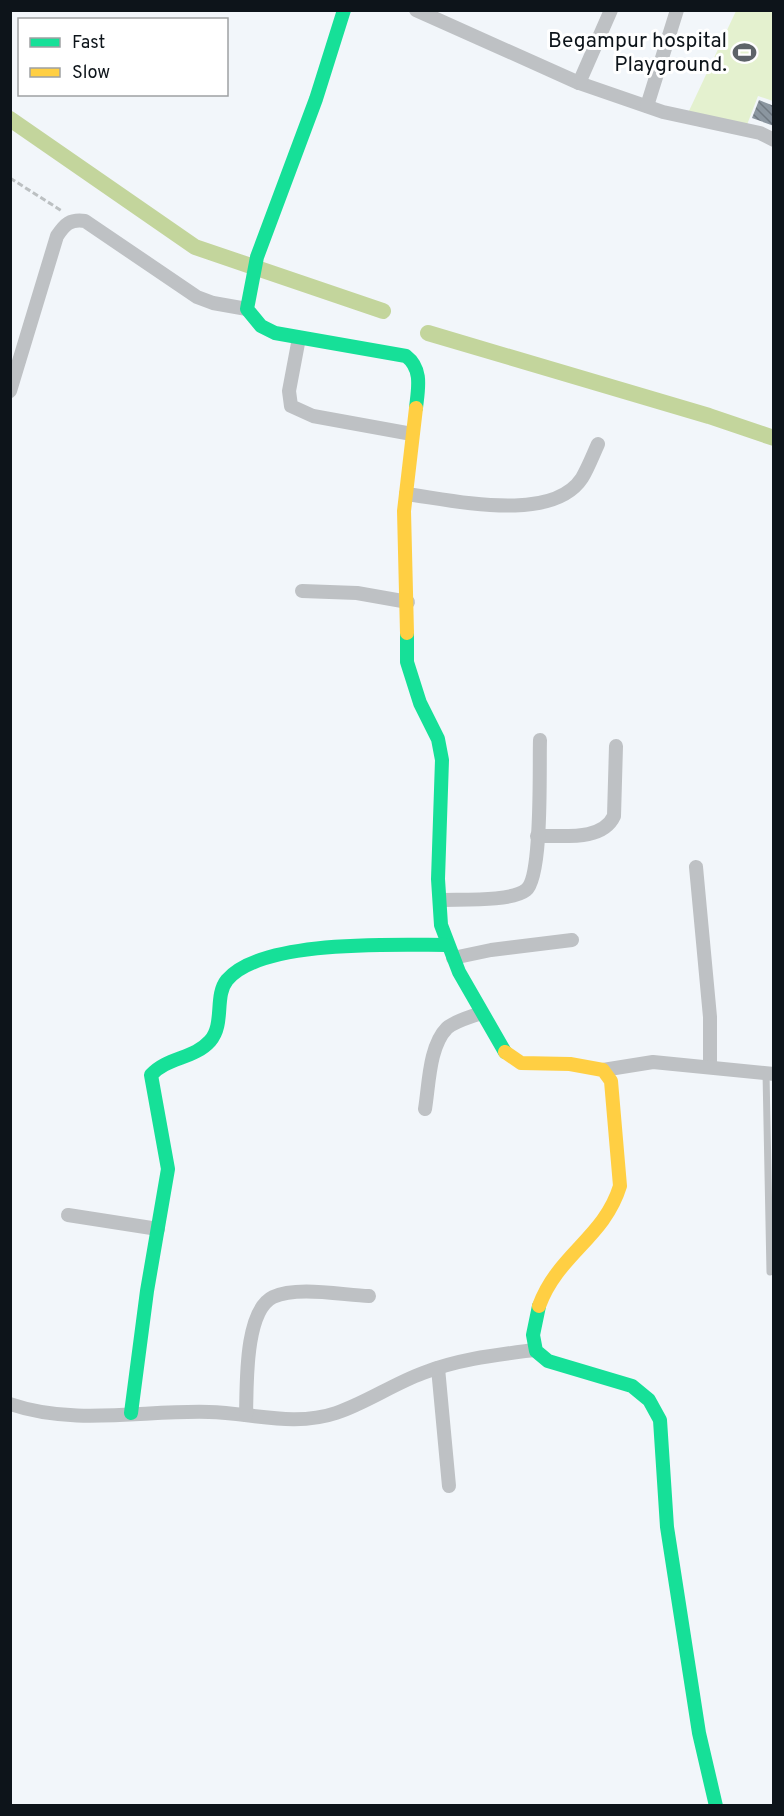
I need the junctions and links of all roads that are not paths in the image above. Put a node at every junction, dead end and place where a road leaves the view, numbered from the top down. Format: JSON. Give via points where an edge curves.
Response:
{"nodes":[{"id":1,"x":344,"y":10,"type":"edge"},
{"id":2,"x":416,"y":10,"type":"edge"},
{"id":3,"x":611,"y":10,"type":"edge"},
{"id":4,"x":677,"y":10,"type":"edge"},
{"id":5,"x":579,"y":83,"type":"junction"},
{"id":6,"x":647,"y":106,"type":"junction"},
{"id":7,"x":774,"y":140,"type":"edge"},
{"id":8,"x":248,"y":302,"type":"junction"},
{"id":9,"x":299,"y":338,"type":"junction"},
{"id":10,"x":10,"y":391,"type":"edge"},
{"id":11,"x":412,"y":434,"type":"junction"},
{"id":12,"x":598,"y":444,"type":"dead end"},
{"id":13,"x":406,"y":494,"type":"junction"},
{"id":14,"x":302,"y":591,"type":"dead end"},
{"id":15,"x":408,"y":602,"type":"junction"},
{"id":16,"x":540,"y":740,"type":"dead end"},
{"id":17,"x":616,"y":746,"type":"dead end"},
{"id":18,"x":537,"y":836,"type":"junction"},
{"id":19,"x":696,"y":867,"type":"dead end"},
{"id":20,"x":440,"y":900,"type":"junction"},
{"id":21,"x":572,"y":940,"type":"dead end"},
{"id":22,"x":446,"y":945,"type":"junction"},
{"id":23,"x":453,"y":958,"type":"junction"},
{"id":24,"x":481,"y":1013,"type":"junction"},
{"id":25,"x":710,"y":1067,"type":"junction"},
{"id":26,"x":603,"y":1070,"type":"junction"},
{"id":27,"x":770,"y":1074,"type":"edge"},
{"id":28,"x":425,"y":1109,"type":"dead end"},
{"id":29,"x":68,"y":1215,"type":"dead end"},
{"id":30,"x":158,"y":1229,"type":"junction"},
{"id":31,"x":770,"y":1272,"type":"dead end"},
{"id":32,"x":369,"y":1296,"type":"dead end"},
{"id":33,"x":534,"y":1350,"type":"junction"},
{"id":34,"x":438,"y":1368,"type":"junction"},
{"id":35,"x":10,"y":1404,"type":"edge"},
{"id":36,"x":131,"y":1413,"type":"junction"},
{"id":37,"x":246,"y":1415,"type":"junction"},
{"id":38,"x":449,"y":1486,"type":"dead end"},
{"id":39,"x":716,"y":1806,"type":"edge"}],
"edges":[{"from":1,"to":8,"type":"street","via":[[316,99],[257,257]]},
{"from":2,"to":5,"type":"street"},
{"from":3,"to":5,"type":"street"},
{"from":4,"to":6,"type":"street"},
{"from":5,"to":6,"type":"street"},
{"from":6,"to":7,"type":"street","via":[[760,133]]},
{"from":8,"to":9,"type":"street","via":[[261,326]]},
{"from":8,"to":10,"type":"street","via":[[213,303],[197,297],[85,221],[74,219],[64,224],[57,236]]},
{"from":9,"to":11,"type":"street","via":[[413,360],[419,380]]},
{"from":9,"to":11,"type":"street","via":[[289,391],[291,406],[313,416]]},
{"from":11,"to":13,"type":"street"},
{"from":12,"to":13,"type":"street","via":[[581,479],[552,502],[526,507]]},
{"from":13,"to":15,"type":"street"},
{"from":14,"to":15,"type":"street","via":[[357,593]]},
{"from":15,"to":20,"type":"street","via":[[407,662],[420,703],[438,739],[442,760]]},
{"from":16,"to":18,"type":"street"},
{"from":17,"to":18,"type":"street","via":[[612,822],[585,835]]},
{"from":18,"to":20,"type":"street","via":[[537,864],[532,884],[526,890],[511,896]]},
{"from":19,"to":25,"type":"street","via":[[709,1006]]},
{"from":20,"to":22,"type":"street"},
{"from":21,"to":23,"type":"street"},
{"from":22,"to":23,"type":"street"},
{"from":22,"to":30,"type":"street","via":[[293,952],[250,963],[231,975],[223,990],[217,1030],[210,1041],[163,1062],[151,1075],[168,1169]]},
{"from":23,"to":24,"type":"street"},
{"from":24,"to":26,"type":"street","via":[[511,1059]]},
{"from":24,"to":28,"type":"street","via":[[452,1025],[441,1037]]},
{"from":25,"to":26,"type":"street","via":[[653,1062]]},
{"from":25,"to":27,"type":"street"},
{"from":26,"to":33,"type":"street","via":[[613,1091],[620,1186],[617,1199],[596,1233],[561,1266],[545,1292],[533,1335]]},
{"from":27,"to":31,"type":"lane"},
{"from":29,"to":30,"type":"street"},
{"from":30,"to":36,"type":"street"},
{"from":32,"to":37,"type":"street","via":[[296,1292],[265,1303],[250,1343]]},
{"from":33,"to":34,"type":"street"},
{"from":33,"to":39,"type":"street","via":[[552,1365],[631,1385],[647,1396],[659,1418],[666,1458],[666,1516],[701,1741]]},
{"from":34,"to":37,"type":"street","via":[[337,1413],[296,1419]]},
{"from":34,"to":38,"type":"street"},
{"from":35,"to":36,"type":"street","via":[[51,1414]]},
{"from":36,"to":37,"type":"street"}]}
